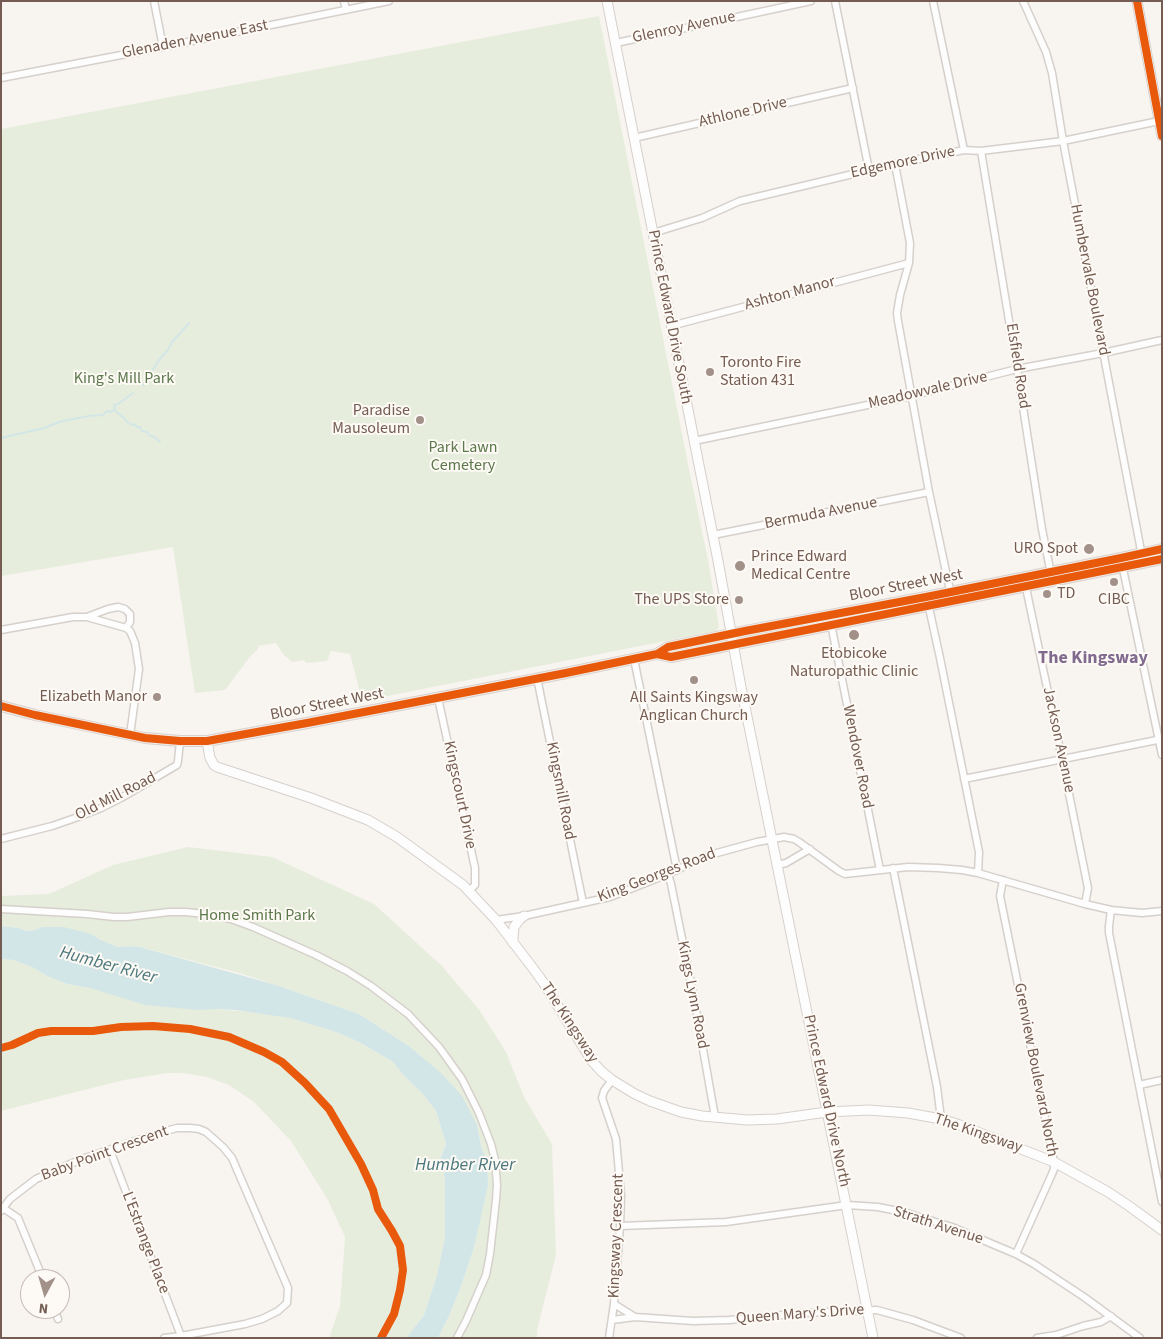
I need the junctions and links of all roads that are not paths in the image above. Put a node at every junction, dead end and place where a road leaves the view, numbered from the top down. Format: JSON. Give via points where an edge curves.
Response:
{"nodes":[{"id":1,"x":154,"y":1,"type":"edge"},
{"id":2,"x":344,"y":1,"type":"edge"},
{"id":3,"x":390,"y":1,"type":"edge"},
{"id":4,"x":607,"y":1,"type":"edge"},
{"id":5,"x":811,"y":1,"type":"edge"},
{"id":6,"x":836,"y":1,"type":"edge"},
{"id":7,"x":933,"y":1,"type":"edge"},
{"id":8,"x":1024,"y":1,"type":"edge"},
{"id":9,"x":1137,"y":1,"type":"edge"},
{"id":10,"x":346,"y":10,"type":"junction"},
{"id":11,"x":616,"y":42,"type":"junction"},
{"id":12,"x":163,"y":47,"type":"junction"},
{"id":13,"x":1,"y":78,"type":"edge"},
{"id":14,"x":853,"y":88,"type":"junction"},
{"id":15,"x":1159,"y":121,"type":"junction"},
{"id":16,"x":1162,"y":136,"type":"edge"},
{"id":17,"x":634,"y":138,"type":"junction"},
{"id":18,"x":1062,"y":141,"type":"junction"},
{"id":19,"x":964,"y":150,"type":"junction"},
{"id":20,"x":981,"y":151,"type":"junction"},
{"id":21,"x":895,"y":164,"type":"junction"},
{"id":22,"x":869,"y":170,"type":"junction"},
{"id":23,"x":653,"y":233,"type":"junction"},
{"id":24,"x":909,"y":263,"type":"junction"},
{"id":25,"x":671,"y":326,"type":"junction"},
{"id":26,"x":1162,"y":340,"type":"edge"},
{"id":27,"x":1103,"y":353,"type":"junction"},
{"id":28,"x":1017,"y":369,"type":"junction"},
{"id":29,"x":911,"y":396,"type":"junction"},
{"id":30,"x":694,"y":441,"type":"junction"},
{"id":31,"x":929,"y":492,"type":"junction"},
{"id":32,"x":713,"y":535,"type":"junction"},
{"id":33,"x":1162,"y":548,"type":"edge"},
{"id":34,"x":1142,"y":558,"type":"junction"},
{"id":35,"x":1162,"y":559,"type":"edge"},
{"id":36,"x":1122,"y":563,"type":"junction"},
{"id":37,"x":1051,"y":577,"type":"junction"},
{"id":38,"x":1025,"y":582,"type":"junction"},
{"id":39,"x":951,"y":596,"type":"junction"},
{"id":40,"x":927,"y":601,"type":"junction"},
{"id":41,"x":87,"y":617,"type":"junction"},
{"id":42,"x":830,"y":620,"type":"junction"},
{"id":43,"x":126,"y":628,"type":"junction"},
{"id":44,"x":1,"y":630,"type":"edge"},
{"id":45,"x":730,"y":634,"type":"junction"},
{"id":46,"x":732,"y":645,"type":"junction"},
{"id":47,"x":657,"y":654,"type":"junction"},
{"id":48,"x":634,"y":659,"type":"junction"},
{"id":49,"x":537,"y":678,"type":"junction"},
{"id":50,"x":438,"y":698,"type":"junction"},
{"id":51,"x":1,"y":706,"type":"edge"},
{"id":52,"x":130,"y":735,"type":"junction"},
{"id":53,"x":1160,"y":739,"type":"edge"},
{"id":54,"x":180,"y":741,"type":"junction"},
{"id":55,"x":208,"y":741,"type":"junction"},
{"id":56,"x":1162,"y":755,"type":"edge"},
{"id":57,"x":1062,"y":759,"type":"junction"},
{"id":58,"x":964,"y":779,"type":"junction"},
{"id":59,"x":1,"y":839,"type":"edge"},
{"id":60,"x":772,"y":839,"type":"junction"},
{"id":61,"x":810,"y":849,"type":"junction"},
{"id":62,"x":777,"y":865,"type":"junction"},
{"id":63,"x":893,"y":868,"type":"junction"},
{"id":64,"x":677,"y":870,"type":"junction"},
{"id":65,"x":880,"y":870,"type":"junction"},
{"id":66,"x":978,"y":873,"type":"junction"},
{"id":67,"x":668,"y":874,"type":"junction"},
{"id":68,"x":1003,"y":880,"type":"junction"},
{"id":69,"x":469,"y":891,"type":"junction"},
{"id":70,"x":583,"y":903,"type":"junction"},
{"id":71,"x":1085,"y":904,"type":"junction"},
{"id":72,"x":1,"y":909,"type":"edge"},
{"id":73,"x":1111,"y":910,"type":"junction"},
{"id":74,"x":1162,"y":911,"type":"edge"},
{"id":75,"x":524,"y":916,"type":"junction"},
{"id":76,"x":496,"y":920,"type":"junction"},
{"id":77,"x":514,"y":943,"type":"junction"},
{"id":78,"x":612,"y":1080,"type":"junction"},
{"id":79,"x":1162,"y":1080,"type":"edge"},
{"id":80,"x":1139,"y":1085,"type":"junction"},
{"id":81,"x":827,"y":1112,"type":"junction"},
{"id":82,"x":715,"y":1117,"type":"junction"},
{"id":83,"x":942,"y":1119,"type":"junction"},
{"id":84,"x":110,"y":1150,"type":"junction"},
{"id":85,"x":1054,"y":1162,"type":"junction"},
{"id":86,"x":1162,"y":1202,"type":"edge"},
{"id":87,"x":847,"y":1205,"type":"junction"},
{"id":88,"x":2,"y":1210,"type":"edge"},
{"id":89,"x":620,"y":1226,"type":"junction"},
{"id":90,"x":1160,"y":1226,"type":"edge"},
{"id":91,"x":1016,"y":1254,"type":"junction"},
{"id":92,"x":39,"y":1269,"type":"edge"},
{"id":93,"x":614,"y":1304,"type":"junction"},
{"id":94,"x":868,"y":1310,"type":"junction"},
{"id":95,"x":1111,"y":1316,"type":"junction"},
{"id":96,"x":635,"y":1317,"type":"junction"},
{"id":97,"x":612,"y":1320,"type":"junction"},
{"id":98,"x":181,"y":1336,"type":"junction"},
{"id":99,"x":1056,"y":1336,"type":"edge"},
{"id":100,"x":164,"y":1338,"type":"edge"},
{"id":101,"x":457,"y":1338,"type":"edge"},
{"id":102,"x":609,"y":1338,"type":"edge"},
{"id":103,"x":873,"y":1338,"type":"edge"},
{"id":104,"x":961,"y":1338,"type":"edge"},
{"id":105,"x":1037,"y":1338,"type":"edge"},
{"id":106,"x":1140,"y":1338,"type":"edge"}],
"edges":[{"from":1,"to":12,"type":"street"},
{"from":2,"to":10,"type":"street"},
{"from":3,"to":10,"type":"street","name":"Glenaden Avenue East"},
{"from":4,"to":11,"type":"street","name":"Prince Edward Drive South"},
{"from":5,"to":11,"type":"street","name":"Glenroy Avenue"},
{"from":6,"to":14,"type":"street"},
{"from":7,"to":19,"type":"street"},
{"from":8,"to":18,"type":"street","name":"Humbervale Boulevard","via":[[1052,73]]},
{"from":9,"to":15,"type":"street"},
{"from":10,"to":12,"type":"street","name":"Glenaden Avenue East"},
{"from":11,"to":17,"type":"street","name":"Prince Edward Drive South"},
{"from":12,"to":13,"type":"street","name":"Glenaden Avenue East"},
{"from":14,"to":17,"type":"street","name":"Athlone Drive"},
{"from":14,"to":22,"type":"street"},
{"from":15,"to":16,"type":"street"},
{"from":15,"to":18,"type":"street","name":"Edgemore Drive"},
{"from":17,"to":23,"type":"street","name":"Prince Edward Drive South"},
{"from":18,"to":20,"type":"street","name":"Edgemore Drive"},
{"from":18,"to":27,"type":"street","name":"Humbervale Boulevard"},
{"from":19,"to":20,"type":"street","name":"Edgemore Drive"},
{"from":19,"to":21,"type":"street","name":"Edgemore Drive"},
{"from":20,"to":28,"type":"street","name":"Elsfield Road"},
{"from":21,"to":22,"type":"street","name":"Edgemore Drive"},
{"from":21,"to":24,"type":"street","via":[[910,244]]},
{"from":22,"to":23,"type":"street","name":"Edgemore Drive","via":[[740,200],[702,218]]},
{"from":23,"to":25,"type":"street","name":"Prince Edward Drive South"},
{"from":24,"to":25,"type":"street","name":"Ashton Manor"},
{"from":24,"to":29,"type":"street","via":[[898,313]]},
{"from":25,"to":30,"type":"street","name":"Prince Edward Drive South"},
{"from":26,"to":27,"type":"street","name":"Meadowvale Drive"},
{"from":27,"to":28,"type":"street","name":"Meadowvale Drive"},
{"from":27,"to":34,"type":"street","name":"Humbervale Boulevard"},
{"from":28,"to":29,"type":"street","name":"Meadowvale Drive"},
{"from":28,"to":37,"type":"street","name":"Elsfield Road"},
{"from":29,"to":30,"type":"street","name":"Meadowvale Drive"},
{"from":29,"to":31,"type":"street"},
{"from":30,"to":32,"type":"street","name":"Prince Edward Drive South"},
{"from":31,"to":32,"type":"street","name":"Bermuda Avenue"},
{"from":31,"to":39,"type":"street"},
{"from":32,"to":45,"type":"street","name":"Prince Edward Drive South"},
{"from":33,"to":34,"type":"main road","name":"Bloor Street West"},
{"from":34,"to":35,"type":"main road","name":"Bloor Street West"},
{"from":34,"to":36,"type":"main road","name":"Bloor Street West"},
{"from":36,"to":37,"type":"main road","name":"Bloor Street West"},
{"from":36,"to":53,"type":"street"},
{"from":37,"to":38,"type":"main road","name":"Bloor Street West"},
{"from":38,"to":39,"type":"main road","name":"Bloor Street West"},
{"from":38,"to":57,"type":"street","name":"Jackson Avenue"},
{"from":39,"to":40,"type":"main road","name":"Bloor Street West"},
{"from":40,"to":42,"type":"main road","name":"Bloor Street West"},
{"from":40,"to":58,"type":"street"},
{"from":41,"to":43,"type":"street"},
{"from":41,"to":43,"type":"street","via":[[108,609],[125,608],[130,614]]},
{"from":41,"to":44,"type":"street"},
{"from":42,"to":45,"type":"main road","name":"Bloor Street West"},
{"from":42,"to":46,"type":"main road","name":"Bloor Street West"},
{"from":42,"to":65,"type":"street","name":"Wendover Road"},
{"from":43,"to":52,"type":"street","via":[[135,643],[139,669]]},
{"from":45,"to":46,"type":"street","name":"Prince Edward Drive South"},
{"from":45,"to":47,"type":"main road","name":"Bloor Street West","via":[[668,647]]},
{"from":46,"to":47,"type":"main road","name":"Bloor Street West","via":[[671,657]]},
{"from":46,"to":60,"type":"street","name":"Prince Edward Drive North"},
{"from":47,"to":48,"type":"main road","name":"Bloor Street West"},
{"from":48,"to":49,"type":"main road","name":"Bloor Street West"},
{"from":48,"to":64,"type":"street"},
{"from":49,"to":50,"type":"main road","name":"Bloor Street West"},
{"from":49,"to":70,"type":"street","name":"Kingsmill Road"},
{"from":50,"to":55,"type":"main road","name":"Bloor Street West"},
{"from":50,"to":69,"type":"street","name":"Kingscourt Drive","via":[[475,868],[475,885]]},
{"from":51,"to":52,"type":"main road","name":"Bloor Street West"},
{"from":52,"to":54,"type":"main road","name":"Bloor Street West"},
{"from":53,"to":56,"type":"street"},
{"from":53,"to":57,"type":"street"},
{"from":54,"to":55,"type":"main road","name":"Bloor Street West"},
{"from":54,"to":59,"type":"street","name":"Old Mill Road","via":[[177,765],[121,798],[52,826]]},
{"from":55,"to":69,"type":"street","name":"The Kingsway","via":[[210,758],[217,768],[368,820],[439,866]]},
{"from":57,"to":58,"type":"street"},
{"from":57,"to":71,"type":"street","name":"Jackson Avenue","via":[[1088,888]]},
{"from":58,"to":66,"type":"street","via":[[978,852]]},
{"from":60,"to":61,"type":"street","name":"King Georges Road","via":[[794,839]]},
{"from":60,"to":62,"type":"street","name":"Prince Edward Drive North"},
{"from":60,"to":64,"type":"street","name":"King Georges Road","via":[[706,856]]},
{"from":61,"to":62,"type":"street"},
{"from":61,"to":65,"type":"street","name":"King Georges Road","via":[[845,874]]},
{"from":62,"to":81,"type":"street","name":"Prince Edward Drive North"},
{"from":63,"to":65,"type":"street","name":"King Georges Road"},
{"from":63,"to":66,"type":"street","name":"King Georges Road","via":[[938,868]]},
{"from":63,"to":83,"type":"street"},
{"from":64,"to":67,"type":"street","name":"King Georges Road"},
{"from":66,"to":68,"type":"street","name":"King Georges Road"},
{"from":67,"to":70,"type":"street","name":"King Georges Road","via":[[610,897]]},
{"from":67,"to":82,"type":"street","name":"Kings Lynn Road"},
{"from":68,"to":71,"type":"street","name":"King Georges Road"},
{"from":68,"to":85,"type":"street","name":"Grenview Boulevard North","via":[[1000,896]]},
{"from":69,"to":76,"type":"street","name":"The Kingsway"},
{"from":70,"to":75,"type":"street","name":"King Georges Road"},
{"from":71,"to":73,"type":"street","name":"King Georges Road"},
{"from":72,"to":101,"type":"street","via":[[114,917],[169,912],[213,915],[278,938],[340,967],[408,1014],[439,1047],[462,1079],[479,1113],[495,1160],[498,1185],[486,1275]]},
{"from":73,"to":74,"type":"street","name":"King Georges Road"},
{"from":73,"to":80,"type":"street","via":[[1109,933]]},
{"from":75,"to":76,"type":"street","name":"King Georges Road"},
{"from":75,"to":77,"type":"street","via":[[514,928]]},
{"from":76,"to":77,"type":"street","name":"The Kingsway"},
{"from":77,"to":78,"type":"street","name":"The Kingsway","via":[[543,982],[592,1061]]},
{"from":78,"to":82,"type":"street","name":"The Kingsway","via":[[667,1108]]},
{"from":78,"to":89,"type":"street","name":"Kingsway Crescent","via":[[602,1098],[616,1139]]},
{"from":79,"to":80,"type":"street"},
{"from":80,"to":86,"type":"street"},
{"from":81,"to":82,"type":"street","name":"The Kingsway","via":[[756,1120]]},
{"from":81,"to":83,"type":"street","name":"The Kingsway","via":[[880,1110]]},
{"from":81,"to":87,"type":"street","name":"Prince Edward Drive North"},
{"from":83,"to":85,"type":"street","name":"The Kingsway"},
{"from":84,"to":88,"type":"street","name":"Baby Point Crescent","via":[[36,1179],[10,1199]]},
{"from":84,"to":98,"type":"street","name":"L'Estrange Place"},
{"from":84,"to":98,"type":"street","name":"Baby Point Crescent","via":[[177,1128],[206,1132],[229,1154],[236,1167],[288,1288],[287,1303],[262,1319]]},
{"from":85,"to":90,"type":"street","name":"The Kingsway"},
{"from":85,"to":91,"type":"street","name":"Grenview Boulevard North","via":[[1052,1174]]},
{"from":87,"to":89,"type":"street","name":"Strath Avenue","via":[[726,1222]]},
{"from":87,"to":91,"type":"street","name":"Strath Avenue","via":[[910,1214],[952,1227]]},
{"from":87,"to":94,"type":"street","name":"Prince Edward Drive North"},
{"from":88,"to":92,"type":"street","via":[[18,1218]]},
{"from":89,"to":93,"type":"street","name":"Kingsway Crescent"},
{"from":91,"to":95,"type":"street","name":"Strath Avenue"},
{"from":93,"to":96,"type":"street","name":"Queen Mary's Drive"},
{"from":93,"to":97,"type":"street","name":"Kingsway Crescent"},
{"from":94,"to":96,"type":"street","name":"Queen Mary's Drive","via":[[804,1312],[730,1320]]},
{"from":94,"to":103,"type":"street","name":"Prince Edward Drive North"},
{"from":94,"to":104,"type":"street","name":"Queen Mary's Drive","via":[[913,1320]]},
{"from":95,"to":99,"type":"street"},
{"from":95,"to":106,"type":"street","name":"Strath Avenue"},
{"from":96,"to":97,"type":"street","name":"Queen Mary's Drive"},
{"from":97,"to":102,"type":"street","name":"Kingsway Crescent"},
{"from":98,"to":100,"type":"street"},
{"from":99,"to":105,"type":"street"}]}
